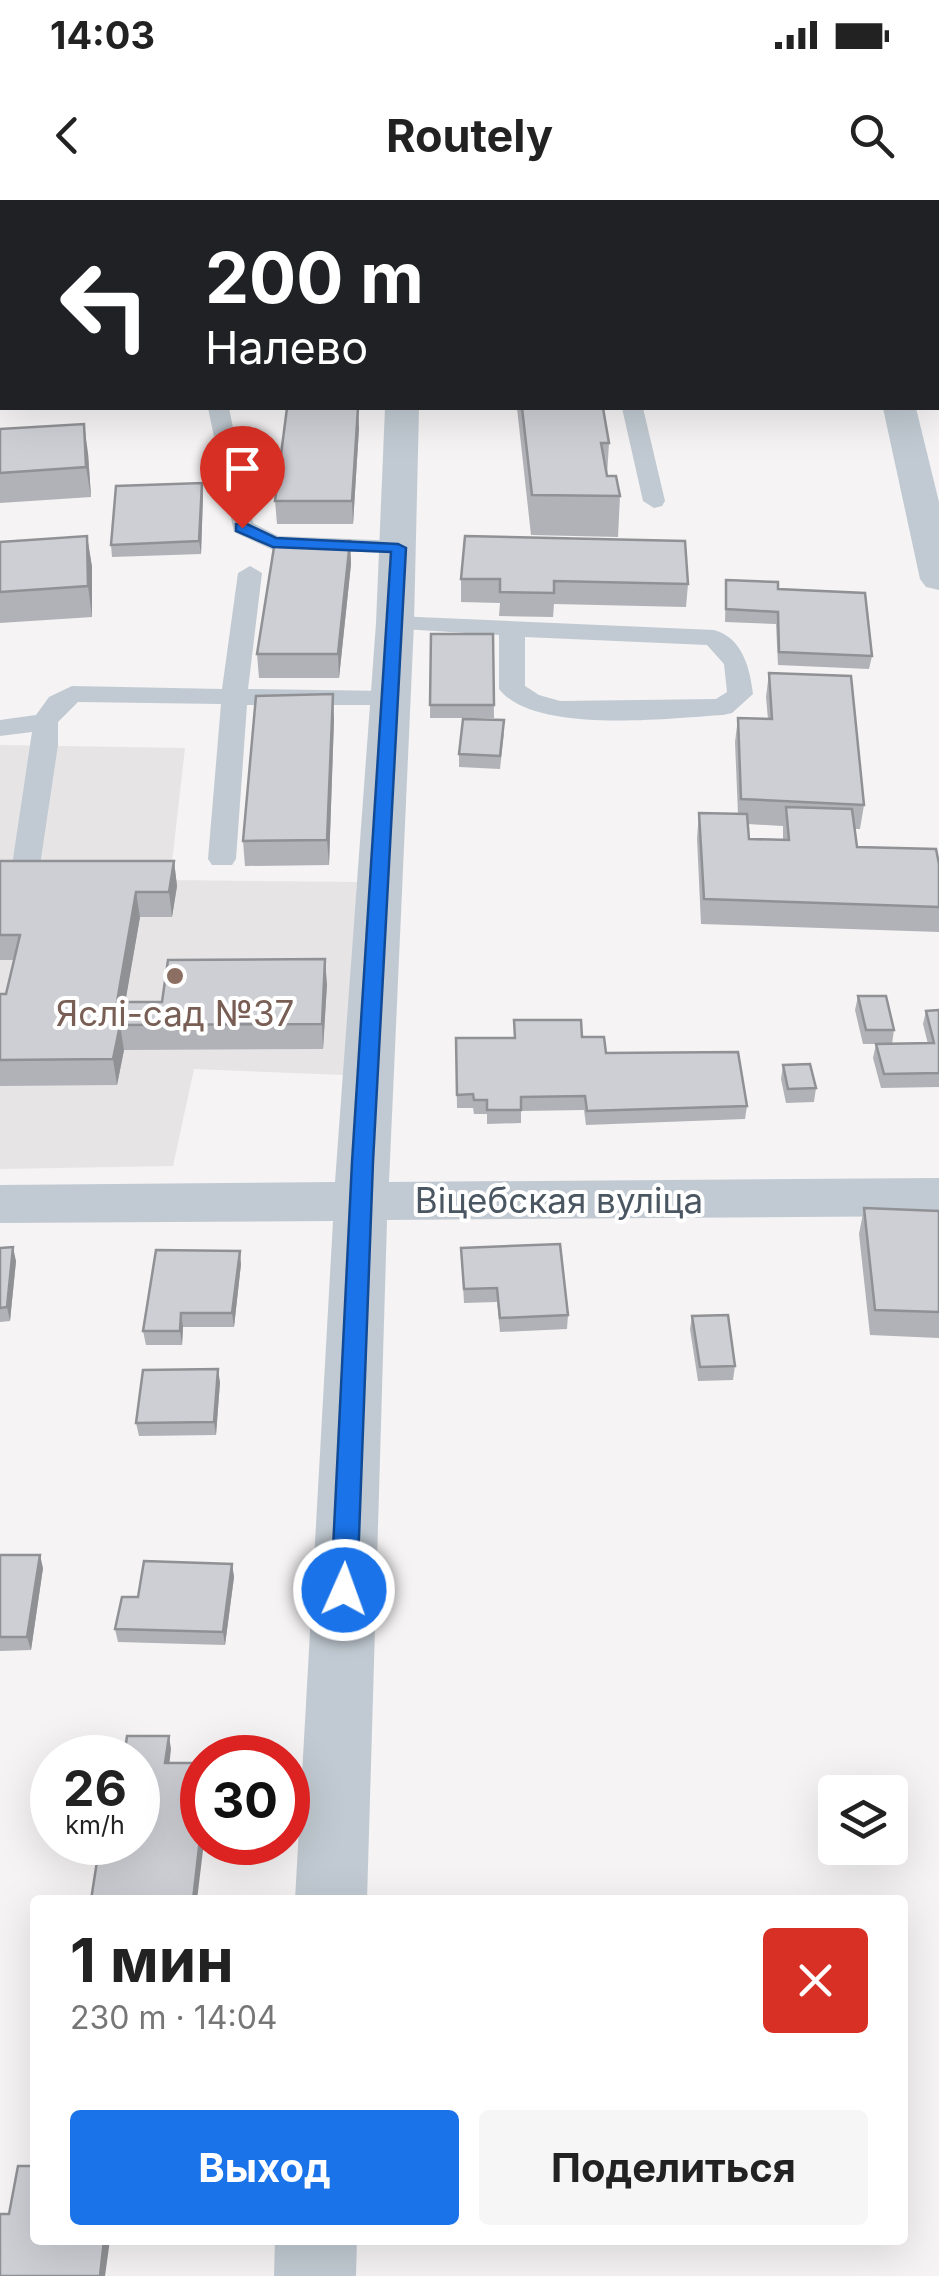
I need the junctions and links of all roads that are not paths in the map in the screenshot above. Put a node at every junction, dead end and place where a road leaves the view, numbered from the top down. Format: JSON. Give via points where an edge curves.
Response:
{"nodes":[{"id":1,"x":218,"y":410,"type":"edge"},
{"id":2,"x":402,"y":410,"type":"edge"},
{"id":3,"x":632,"y":410,"type":"edge"},
{"id":4,"x":899,"y":410,"type":"edge"},
{"id":5,"x":654,"y":501,"type":"dead end"},
{"id":6,"x":398,"y":548,"type":"junction"},
{"id":7,"x":250,"y":574,"type":"dead end"},
{"id":8,"x":939,"y":579,"type":"edge"},
{"id":9,"x":395,"y":623,"type":"junction"},
{"id":10,"x":512,"y":630,"type":"junction"},
{"id":11,"x":388,"y":698,"type":"junction"},
{"id":12,"x":234,"y":699,"type":"junction"},
{"id":13,"x":45,"y":722,"type":"junction"},
{"id":14,"x":0,"y":728,"type":"edge"},
{"id":15,"x":222,"y":859,"type":"dead end"},
{"id":16,"x":25,"y":872,"type":"edge"},
{"id":17,"x":939,"y":1197,"type":"edge"},
{"id":18,"x":360,"y":1201,"type":"junction"},
{"id":19,"x":0,"y":1204,"type":"edge"},
{"id":20,"x":330,"y":1895,"type":"edge"},
{"id":21,"x":316,"y":2245,"type":"edge"},
{"id":22,"x":314,"y":2276,"type":"edge"}],
"edges":[{"from":1,"to":6,"type":"lane","via":[[242,528],[273,543]]},
{"from":2,"to":6,"type":"street"},
{"from":3,"to":5,"type":"lane"},
{"from":4,"to":8,"type":"street"},
{"from":6,"to":9,"type":"street"},
{"from":7,"to":12,"type":"lane"},
{"from":9,"to":10,"type":"lane"},
{"from":9,"to":11,"type":"street"},
{"from":10,"to":10,"type":"lane","via":[[714,638],[736,663],[740,694],[723,708],[644,711],[530,702],[512,689]]},
{"from":11,"to":12,"type":"lane"},
{"from":11,"to":18,"type":"street"},
{"from":12,"to":13,"type":"lane","via":[[72,694]]},
{"from":12,"to":15,"type":"lane"},
{"from":13,"to":14,"type":"lane"},
{"from":13,"to":16,"type":"lane"},
{"from":17,"to":18,"type":"street","name":"Віцебская вуліца"},
{"from":18,"to":19,"type":"street","name":"Віцебская вуліца"},
{"from":18,"to":20,"type":"street"},
{"from":21,"to":22,"type":"street"}]}
